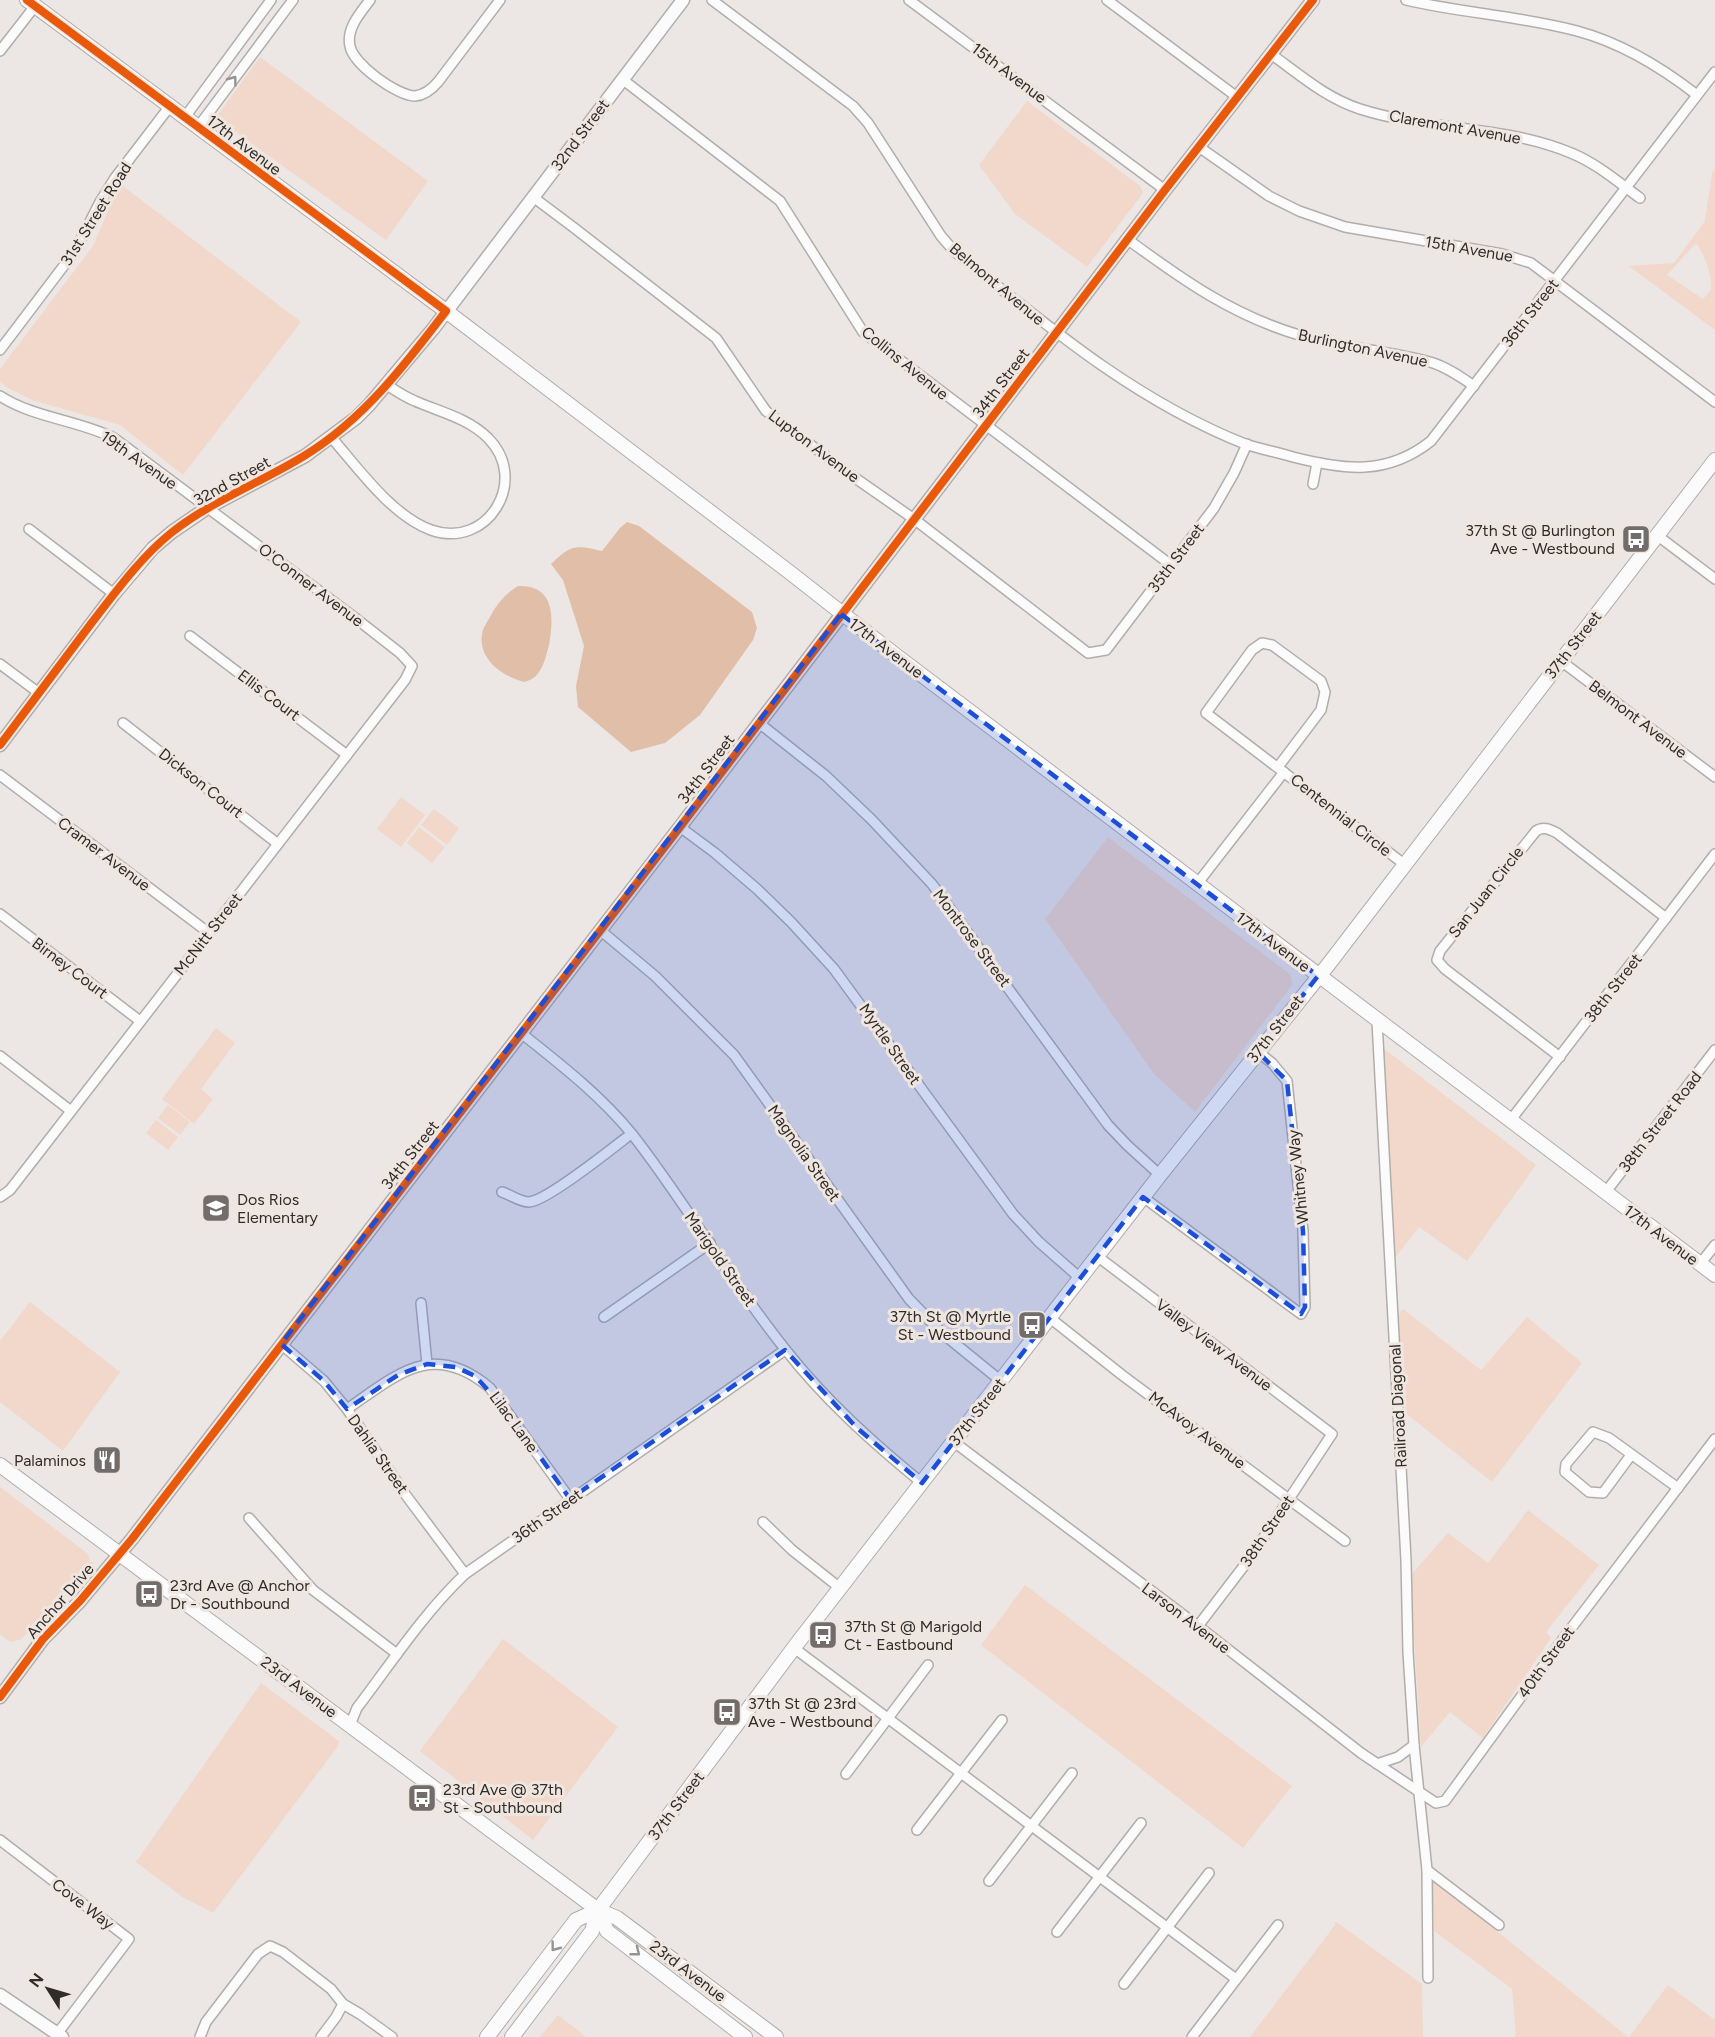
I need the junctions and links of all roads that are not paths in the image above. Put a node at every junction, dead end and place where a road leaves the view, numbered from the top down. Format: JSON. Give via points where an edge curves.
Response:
{"nodes":[{"id":1,"x":271,"y":0,"type":"edge"},
{"id":2,"x":293,"y":0,"type":"edge"},
{"id":3,"x":370,"y":0,"type":"edge"},
{"id":4,"x":501,"y":0,"type":"edge"},
{"id":5,"x":683,"y":0,"type":"edge"},
{"id":6,"x":712,"y":0,"type":"edge"},
{"id":7,"x":909,"y":0,"type":"edge"},
{"id":8,"x":1107,"y":0,"type":"edge"},
{"id":9,"x":1406,"y":0,"type":"edge"},
{"id":10,"x":1308,"y":2,"type":"edge"},
{"id":11,"x":31,"y":3,"type":"edge"},
{"id":12,"x":0,"y":51,"type":"edge"},
{"id":13,"x":1271,"y":54,"type":"junction"},
{"id":14,"x":1715,"y":72,"type":"edge"},
{"id":15,"x":622,"y":80,"type":"junction"},
{"id":16,"x":1697,"y":95,"type":"junction"},
{"id":17,"x":1237,"y":97,"type":"junction"},
{"id":18,"x":170,"y":106,"type":"junction"},
{"id":19,"x":185,"y":117,"type":"junction"},
{"id":20,"x":198,"y":127,"type":"junction"},
{"id":21,"x":1198,"y":147,"type":"junction"},
{"id":22,"x":1626,"y":188,"type":"junction"},
{"id":23,"x":1165,"y":190,"type":"junction"},
{"id":24,"x":533,"y":197,"type":"junction"},
{"id":25,"x":1640,"y":198,"type":"dead end"},
{"id":26,"x":1127,"y":239,"type":"junction"},
{"id":27,"x":1555,"y":280,"type":"junction"},
{"id":28,"x":446,"y":311,"type":"junction"},
{"id":29,"x":1056,"y":333,"type":"junction"},
{"id":30,"x":0,"y":350,"type":"edge"},
{"id":31,"x":387,"y":385,"type":"junction"},
{"id":32,"x":1474,"y":386,"type":"junction"},
{"id":33,"x":0,"y":396,"type":"edge"},
{"id":34,"x":1715,"y":402,"type":"edge"},
{"id":35,"x":985,"y":425,"type":"junction"},
{"id":36,"x":331,"y":437,"type":"junction"},
{"id":37,"x":1247,"y":444,"type":"junction"},
{"id":38,"x":1715,"y":460,"type":"edge"},
{"id":39,"x":1317,"y":463,"type":"junction"},
{"id":40,"x":1313,"y":484,"type":"dead end"},
{"id":41,"x":207,"y":508,"type":"junction"},
{"id":42,"x":914,"y":519,"type":"junction"},
{"id":43,"x":29,"y":530,"type":"dead end"},
{"id":44,"x":1658,"y":536,"type":"junction"},
{"id":45,"x":1171,"y":566,"type":"junction"},
{"id":46,"x":1715,"y":579,"type":"edge"},
{"id":47,"x":114,"y":594,"type":"junction"},
{"id":48,"x":841,"y":614,"type":"junction"},
{"id":49,"x":190,"y":636,"type":"dead end"},
{"id":50,"x":1088,"y":653,"type":"joint"},
{"id":51,"x":1561,"y":661,"type":"junction"},
{"id":52,"x":0,"y":664,"type":"edge"},
{"id":53,"x":411,"y":666,"type":"joint"},
{"id":54,"x":39,"y":693,"type":"junction"},
{"id":55,"x":123,"y":723,"type":"dead end"},
{"id":56,"x":759,"y":723,"type":"junction"},
{"id":57,"x":0,"y":745,"type":"edge"},
{"id":58,"x":347,"y":755,"type":"junction"},
{"id":59,"x":1281,"y":769,"type":"junction"},
{"id":60,"x":0,"y":775,"type":"edge"},
{"id":61,"x":1715,"y":777,"type":"edge"},
{"id":62,"x":680,"y":827,"type":"junction"},
{"id":63,"x":278,"y":844,"type":"junction"},
{"id":64,"x":1715,"y":854,"type":"edge"},
{"id":65,"x":1404,"y":864,"type":"junction"},
{"id":66,"x":1197,"y":884,"type":"junction"},
{"id":67,"x":0,"y":914,"type":"edge"},
{"id":68,"x":1666,"y":918,"type":"junction"},
{"id":69,"x":600,"y":930,"type":"junction"},
{"id":70,"x":209,"y":933,"type":"junction"},
{"id":71,"x":1318,"y":976,"type":"junction"},
{"id":72,"x":140,"y":1021,"type":"junction"},
{"id":73,"x":1377,"y":1021,"type":"junction"},
{"id":74,"x":521,"y":1033,"type":"junction"},
{"id":75,"x":1715,"y":1050,"type":"edge"},
{"id":76,"x":1258,"y":1052,"type":"junction"},
{"id":77,"x":0,"y":1056,"type":"edge"},
{"id":78,"x":1560,"y":1057,"type":"junction"},
{"id":79,"x":71,"y":1111,"type":"junction"},
{"id":80,"x":1510,"y":1121,"type":"junction"},
{"id":81,"x":631,"y":1134,"type":"junction"},
{"id":82,"x":1160,"y":1174,"type":"junction"},
{"id":83,"x":502,"y":1192,"type":"dead end"},
{"id":84,"x":1605,"y":1193,"type":"junction"},
{"id":85,"x":0,"y":1197,"type":"edge"},
{"id":86,"x":1143,"y":1197,"type":"junction"},
{"id":87,"x":710,"y":1243,"type":"junction"},
{"id":88,"x":1715,"y":1245,"type":"edge"},
{"id":89,"x":1097,"y":1256,"type":"junction"},
{"id":90,"x":1700,"y":1264,"type":"junction"},
{"id":91,"x":1715,"y":1275,"type":"edge"},
{"id":92,"x":1080,"y":1278,"type":"junction"},
{"id":93,"x":421,"y":1303,"type":"dead end"},
{"id":94,"x":604,"y":1317,"type":"dead end"},
{"id":95,"x":1050,"y":1318,"type":"junction"},
{"id":96,"x":281,"y":1344,"type":"junction"},
{"id":97,"x":785,"y":1350,"type":"junction"},
{"id":98,"x":428,"y":1364,"type":"junction"},
{"id":99,"x":1001,"y":1381,"type":"junction"},
{"id":100,"x":347,"y":1409,"type":"junction"},
{"id":101,"x":1332,"y":1434,"type":"joint"},
{"id":102,"x":1715,"y":1439,"type":"edge"},
{"id":103,"x":954,"y":1442,"type":"junction"},
{"id":104,"x":1631,"y":1455,"type":"junction"},
{"id":105,"x":0,"y":1465,"type":"edge"},
{"id":106,"x":922,"y":1483,"type":"junction"},
{"id":107,"x":1678,"y":1488,"type":"junction"},
{"id":108,"x":570,"y":1499,"type":"junction"},
{"id":109,"x":1288,"y":1500,"type":"junction"},
{"id":110,"x":249,"y":1518,"type":"dead end"},
{"id":111,"x":763,"y":1522,"type":"dead end"},
{"id":112,"x":1345,"y":1541,"type":"dead end"},
{"id":113,"x":120,"y":1554,"type":"junction"},
{"id":114,"x":465,"y":1574,"type":"junction"},
{"id":115,"x":840,"y":1588,"type":"junction"},
{"id":116,"x":1198,"y":1626,"type":"junction"},
{"id":117,"x":794,"y":1648,"type":"junction"},
{"id":118,"x":397,"y":1654,"type":"junction"},
{"id":119,"x":928,"y":1665,"type":"dead end"},
{"id":120,"x":0,"y":1697,"type":"edge"},
{"id":121,"x":888,"y":1719,"type":"junction"},
{"id":122,"x":1002,"y":1720,"type":"dead end"},
{"id":123,"x":350,"y":1725,"type":"junction"},
{"id":124,"x":1414,"y":1745,"type":"junction"},
{"id":125,"x":1377,"y":1764,"type":"junction"},
{"id":126,"x":846,"y":1773,"type":"dead end"},
{"id":127,"x":1072,"y":1773,"type":"dead end"},
{"id":128,"x":961,"y":1774,"type":"junction"},
{"id":129,"x":1420,"y":1792,"type":"junction"},
{"id":130,"x":1141,"y":1823,"type":"dead end"},
{"id":131,"x":1030,"y":1827,"type":"junction"},
{"id":132,"x":917,"y":1830,"type":"dead end"},
{"id":133,"x":0,"y":1840,"type":"edge"},
{"id":134,"x":1427,"y":1870,"type":"junction"},
{"id":135,"x":1209,"y":1873,"type":"dead end"},
{"id":136,"x":1099,"y":1877,"type":"junction"},
{"id":137,"x":989,"y":1881,"type":"dead end"},
{"id":138,"x":598,"y":1910,"type":"junction"},
{"id":139,"x":1278,"y":1924,"type":"dead end"},
{"id":140,"x":1499,"y":1925,"type":"dead end"},
{"id":141,"x":1167,"y":1928,"type":"junction"},
{"id":142,"x":1057,"y":1932,"type":"dead end"},
{"id":143,"x":1428,"y":1978,"type":"dead end"},
{"id":144,"x":1236,"y":1979,"type":"junction"},
{"id":145,"x":1124,"y":1984,"type":"dead end"},
{"id":146,"x":0,"y":1995,"type":"edge"},
{"id":147,"x":343,"y":2004,"type":"junction"},
{"id":148,"x":59,"y":2035,"type":"edge"},
{"id":149,"x":201,"y":2037,"type":"edge"},
{"id":150,"x":321,"y":2037,"type":"edge"},
{"id":151,"x":392,"y":2037,"type":"edge"},
{"id":152,"x":487,"y":2037,"type":"edge"},
{"id":153,"x":512,"y":2037,"type":"edge"},
{"id":154,"x":746,"y":2037,"type":"edge"},
{"id":155,"x":776,"y":2037,"type":"edge"},
{"id":156,"x":1192,"y":2037,"type":"edge"}],
"edges":[{"from":1,"to":19,"type":"street"},
{"from":20,"to":2,"type":"street","one_way":true},
{"from":3,"to":4,"type":"street","via":[[350,33],[354,57],[390,87],[413,96],[434,87]]},
{"from":5,"to":15,"type":"street","name":"32nd Street"},
{"from":6,"to":29,"type":"street","name":"Belmont Avenue","via":[[853,106],[954,251]]},
{"from":7,"to":23,"type":"street","name":"15th Avenue"},
{"from":8,"to":17,"type":"street"},
{"from":9,"to":16,"type":"street","via":[[1579,32],[1637,55]]},
{"from":10,"to":13,"type":"street","name":"34th Street"},
{"from":11,"to":12,"type":"street"},
{"from":11,"to":18,"type":"main road","name":"17th Avenue"},
{"from":13,"to":17,"type":"street","name":"34th Street"},
{"from":13,"to":22,"type":"street","name":"Claremont Avenue","via":[[1326,95],[1360,109],[1552,146],[1585,159]]},
{"from":14,"to":16,"type":"street","name":"36th Street"},
{"from":15,"to":24,"type":"street","name":"32nd Street"},
{"from":15,"to":35,"type":"street","name":"Collins Avenue","via":[[780,201],[863,332]]},
{"from":16,"to":22,"type":"street","name":"36th Street"},
{"from":17,"to":21,"type":"street","name":"34th Street"},
{"from":18,"to":19,"type":"main road","name":"17th Avenue"},
{"from":18,"to":30,"type":"street","name":"31st Street Road","via":[[115,178],[75,251]]},
{"from":19,"to":20,"type":"main road","name":"17th Avenue"},
{"from":20,"to":28,"type":"main road","name":"17th Avenue"},
{"from":21,"to":23,"type":"street","name":"34th Street"},
{"from":21,"to":27,"type":"street","name":"15th Avenue","via":[[1269,196],[1299,211],[1346,227],[1522,259]]},
{"from":22,"to":25,"type":"street","name":"Claremont Avenue"},
{"from":22,"to":27,"type":"street","name":"36th Street"},
{"from":23,"to":26,"type":"street","name":"34th Street"},
{"from":24,"to":28,"type":"street","name":"32nd Street"},
{"from":24,"to":42,"type":"street","name":"Lupton Avenue","via":[[716,338],[766,411]]},
{"from":26,"to":29,"type":"street","name":"34th Street"},
{"from":26,"to":32,"type":"street","name":"Burlington Avenue","via":[[1187,284],[1269,325],[1328,343],[1431,362]]},
{"from":27,"to":32,"type":"street","name":"36th Street"},
{"from":27,"to":34,"type":"street","name":"15th Avenue"},
{"from":28,"to":31,"type":"street","name":"32nd Street"},
{"from":28,"to":48,"type":"main road","name":"17th Avenue"},
{"from":29,"to":35,"type":"street","name":"34th Street"},
{"from":29,"to":37,"type":"street","name":"Belmont Avenue","via":[[1159,404]]},
{"from":31,"to":36,"type":"street","name":"32nd Street","via":[[356,418]]},
{"from":31,"to":36,"type":"street","via":[[413,401],[462,419],[497,447],[506,472],[504,490],[488,519],[456,534],[421,525],[387,500]]},
{"from":32,"to":39,"type":"street","name":"36th Street","via":[[1431,441],[1411,455],[1374,467]]},
{"from":33,"to":41,"type":"street","name":"19th Avenue","via":[[19,407],[114,438]]},
{"from":35,"to":42,"type":"street","name":"34th Street"},
{"from":35,"to":45,"type":"street","name":"Collins Avenue"},
{"from":36,"to":41,"type":"street","name":"32nd Street","via":[[306,456]]},
{"from":37,"to":39,"type":"street","name":"Belmont Avenue"},
{"from":37,"to":45,"type":"street","name":"35th Street","via":[[1223,494]]},
{"from":38,"to":44,"type":"main road","name":"37th Street"},
{"from":39,"to":40,"type":"street"},
{"from":41,"to":47,"type":"street","name":"32nd Street","via":[[153,548]]},
{"from":41,"to":53,"type":"street","name":"O'Conner Avenue","via":[[400,652]]},
{"from":42,"to":48,"type":"street","name":"34th Street"},
{"from":42,"to":50,"type":"street","name":"Lupton Avenue"},
{"from":43,"to":47,"type":"street"},
{"from":44,"to":46,"type":"street"},
{"from":44,"to":51,"type":"main road","name":"37th Street"},
{"from":45,"to":50,"type":"street","name":"35th Street","via":[[1106,650]]},
{"from":47,"to":54,"type":"street","name":"32nd Street"},
{"from":48,"to":56,"type":"street","name":"34th Street"},
{"from":48,"to":66,"type":"main road","name":"17th Avenue"},
{"from":49,"to":58,"type":"street","name":"Ellis Court"},
{"from":51,"to":61,"type":"street","name":"Belmont Avenue"},
{"from":51,"to":65,"type":"main road","name":"37th Street"},
{"from":52,"to":54,"type":"street"},
{"from":53,"to":58,"type":"street","name":"McNitt Street","via":[[405,680]]},
{"from":54,"to":57,"type":"street","name":"32nd Street"},
{"from":55,"to":63,"type":"street","name":"Dickson Court"},
{"from":56,"to":62,"type":"street","name":"34th Street"},
{"from":56,"to":82,"type":"street","name":"Montrose Street","via":[[825,776],[911,861],[963,924],[1108,1125]]},
{"from":58,"to":63,"type":"street","name":"McNitt Street"},
{"from":59,"to":59,"type":"street","name":"Centennial Circle","via":[[1206,712],[1252,650],[1262,643],[1272,645],[1321,681],[1325,692],[1321,710]]},
{"from":59,"to":65,"type":"street","name":"Centennial Circle"},
{"from":59,"to":66,"type":"street"},
{"from":60,"to":70,"type":"street","name":"Cramer Avenue"},
{"from":62,"to":69,"type":"street","name":"34th Street"},
{"from":62,"to":92,"type":"street","name":"Myrtle Street","via":[[757,889],[834,969],[1013,1214]]},
{"from":63,"to":70,"type":"street","name":"McNitt Street"},
{"from":64,"to":68,"type":"street","name":"38th Street"},
{"from":65,"to":71,"type":"main road","name":"37th Street"},
{"from":66,"to":71,"type":"main road","name":"17th Avenue"},
{"from":67,"to":72,"type":"street","name":"Birney Court"},
{"from":68,"to":78,"type":"street","name":"38th Street"},
{"from":68,"to":78,"type":"street","name":"San Juan Circle","via":[[1557,833],[1540,828],[1440,951],[1437,960],[1445,969]]},
{"from":69,"to":74,"type":"street","name":"34th Street"},
{"from":69,"to":99,"type":"street","name":"Magnolia Street","via":[[656,976],[734,1055],[909,1299],[942,1334]]},
{"from":70,"to":72,"type":"street","name":"McNitt Street"},
{"from":71,"to":73,"type":"main road","name":"17th Avenue"},
{"from":71,"to":76,"type":"main road","name":"37th Street"},
{"from":72,"to":79,"type":"street","name":"McNitt Street"},
{"from":73,"to":80,"type":"main road","name":"17th Avenue"},
{"from":73,"to":124,"type":"street","name":"Railroad Diagonal"},
{"from":74,"to":81,"type":"street","name":"Marigold Street","via":[[577,1077]]},
{"from":74,"to":96,"type":"street","name":"34th Street"},
{"from":75,"to":84,"type":"street","name":"38th Street Road"},
{"from":76,"to":82,"type":"main road","name":"37th Street"},
{"from":76,"to":86,"type":"street","name":"Whitney Way","via":[[1287,1081],[1303,1231],[1305,1307],[1301,1314]]},
{"from":77,"to":79,"type":"street"},
{"from":78,"to":80,"type":"street","name":"38th Street"},
{"from":79,"to":85,"type":"street","name":"McNitt Street","via":[[10,1190]]},
{"from":80,"to":84,"type":"main road","name":"17th Avenue"},
{"from":81,"to":83,"type":"street","via":[[534,1201],[522,1201]]},
{"from":81,"to":87,"type":"street","name":"Marigold Street"},
{"from":82,"to":86,"type":"main road","name":"37th Street"},
{"from":84,"to":90,"type":"main road","name":"17th Avenue"},
{"from":86,"to":89,"type":"main road","name":"37th Street"},
{"from":87,"to":94,"type":"street"},
{"from":87,"to":97,"type":"street","name":"Marigold Street"},
{"from":88,"to":90,"type":"street"},
{"from":89,"to":92,"type":"main road","name":"37th Street"},
{"from":89,"to":101,"type":"street","name":"Valley View Avenue"},
{"from":90,"to":91,"type":"main road","name":"17th Avenue"},
{"from":92,"to":95,"type":"main road","name":"37th Street"},
{"from":93,"to":98,"type":"street"},
{"from":95,"to":99,"type":"main road","name":"37th Street"},
{"from":95,"to":109,"type":"street","name":"McAvoy Avenue"},
{"from":96,"to":100,"type":"street","name":"Dahlia Street","via":[[324,1381]]},
{"from":96,"to":113,"type":"street","name":"34th Street"},
{"from":97,"to":106,"type":"street","name":"Marigold Street","via":[[832,1404]]},
{"from":97,"to":108,"type":"street","name":"36th Street"},
{"from":98,"to":100,"type":"street","name":"Lilac Lane","via":[[398,1375]]},
{"from":98,"to":108,"type":"street","name":"Lilac Lane","via":[[456,1367],[490,1388]]},
{"from":99,"to":103,"type":"main road","name":"37th Street"},
{"from":100,"to":114,"type":"street","name":"Dahlia Street"},
{"from":101,"to":109,"type":"street","name":"38th Street"},
{"from":102,"to":107,"type":"street","name":"40th Street"},
{"from":103,"to":106,"type":"main road","name":"37th Street"},
{"from":103,"to":116,"type":"street","name":"Larson Avenue"},
{"from":104,"to":104,"type":"street","via":[[1603,1492],[1589,1492],[1565,1472],[1566,1464],[1593,1432],[1609,1438]]},
{"from":104,"to":107,"type":"street"},
{"from":105,"to":113,"type":"main road","name":"23rd Avenue"},
{"from":106,"to":115,"type":"main road","name":"37th Street"},
{"from":107,"to":129,"type":"street","name":"40th Street","via":[[1445,1801],[1436,1803]]},
{"from":108,"to":114,"type":"street","name":"36th Street"},
{"from":109,"to":112,"type":"street","name":"McAvoy Avenue"},
{"from":109,"to":116,"type":"street","name":"38th Street"},
{"from":110,"to":118,"type":"street","via":[[313,1590]]},
{"from":111,"to":115,"type":"street"},
{"from":113,"to":120,"type":"street","name":"Anchor Drive","via":[[43,1639]]},
{"from":113,"to":123,"type":"main road","name":"23rd Avenue"},
{"from":114,"to":118,"type":"street","name":"36th Street","via":[[442,1596]]},
{"from":115,"to":117,"type":"main road","name":"37th Street"},
{"from":116,"to":125,"type":"street","name":"Larson Avenue"},
{"from":117,"to":121,"type":"street"},
{"from":117,"to":138,"type":"main road","name":"37th Street"},
{"from":118,"to":123,"type":"street","name":"36th Street","via":[[357,1708]]},
{"from":119,"to":121,"type":"street"},
{"from":121,"to":126,"type":"street"},
{"from":121,"to":128,"type":"street"},
{"from":122,"to":128,"type":"street"},
{"from":123,"to":138,"type":"main road","name":"23rd Avenue"},
{"from":124,"to":125,"type":"street","via":[[1398,1757]]},
{"from":124,"to":129,"type":"street","name":"Railroad Diagonal"},
{"from":125,"to":129,"type":"street","name":"Larson Avenue"},
{"from":127,"to":131,"type":"street"},
{"from":128,"to":131,"type":"street"},
{"from":128,"to":132,"type":"street"},
{"from":129,"to":134,"type":"street"},
{"from":130,"to":136,"type":"street"},
{"from":131,"to":136,"type":"street"},
{"from":131,"to":137,"type":"street"},
{"from":133,"to":148,"type":"street","name":"Cove Way","via":[[129,1939]]},
{"from":134,"to":140,"type":"street"},
{"from":134,"to":143,"type":"street"},
{"from":135,"to":141,"type":"street"},
{"from":136,"to":141,"type":"street"},
{"from":136,"to":142,"type":"street"},
{"from":138,"to":152,"type":"main road","name":"37th Street","one_way":true,"via":[[576,1920]]},
{"from":138,"to":153,"type":"main road","name":"37th Street","via":[[592,1931]]},
{"from":138,"to":154,"type":"main road","name":"23rd Avenue","one_way":true,"via":[[607,1931]]},
{"from":138,"to":155,"type":"main road","name":"23rd Avenue","via":[[617,1918]]},
{"from":139,"to":144,"type":"street"},
{"from":141,"to":144,"type":"street"},
{"from":141,"to":145,"type":"street"},
{"from":144,"to":156,"type":"street"},
{"from":146,"to":148,"type":"street"},
{"from":147,"to":149,"type":"street","via":[[331,1989],[270,1946],[258,1954],[206,2022]]},
{"from":147,"to":150,"type":"street"},
{"from":147,"to":151,"type":"street"}]}
